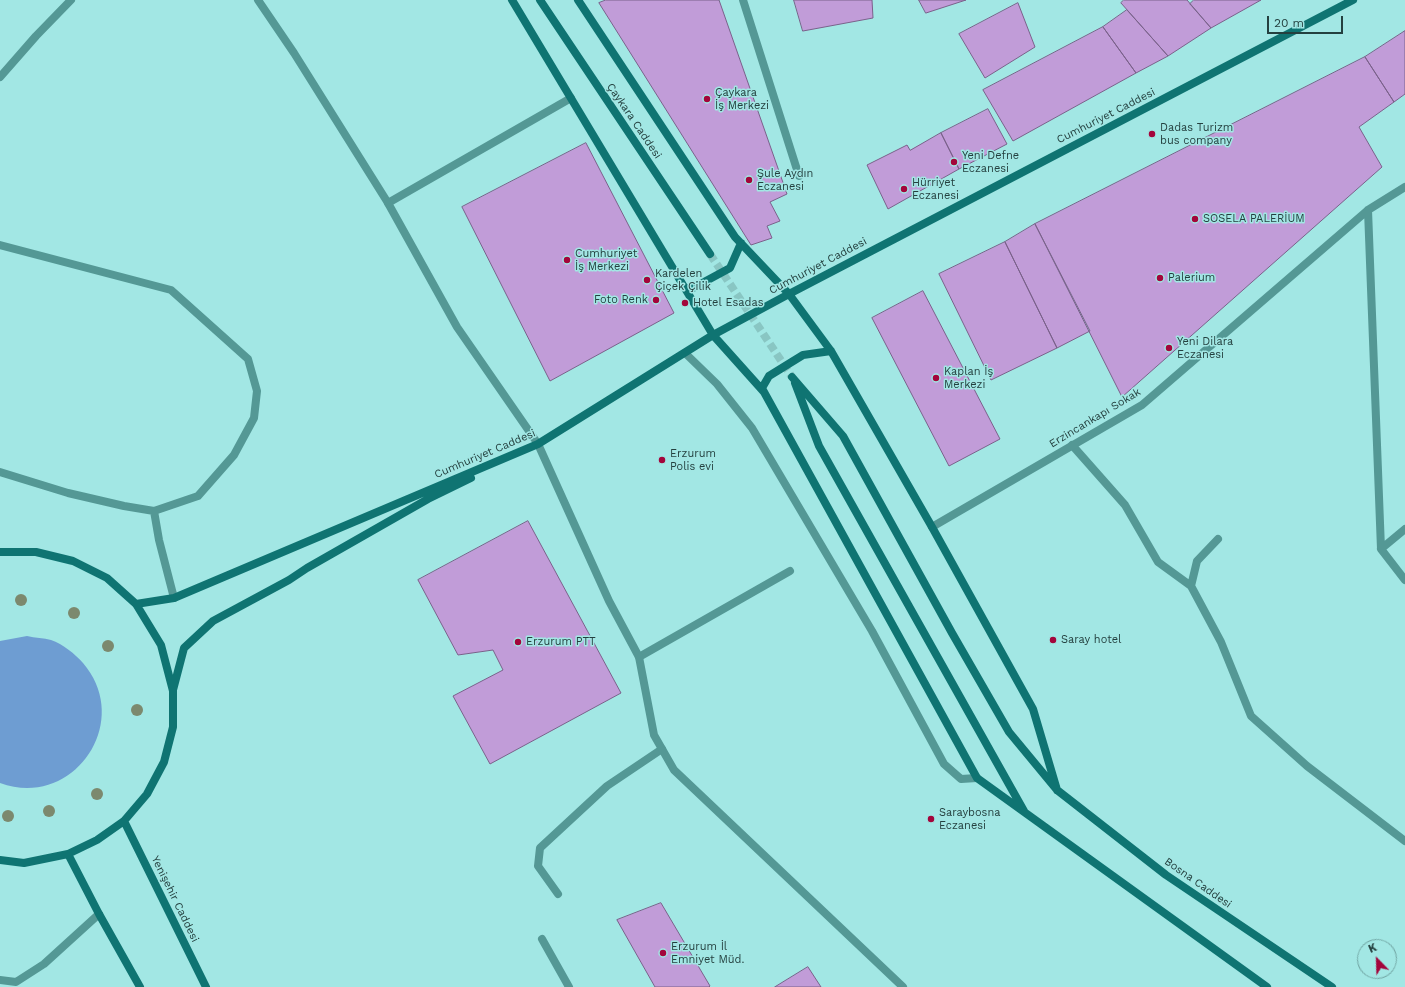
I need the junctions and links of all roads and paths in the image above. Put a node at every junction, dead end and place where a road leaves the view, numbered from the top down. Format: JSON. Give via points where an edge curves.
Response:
{"nodes":[{"id":1,"x":71,"y":0,"type":"edge"},
{"id":2,"x":258,"y":0,"type":"edge"},
{"id":3,"x":512,"y":0,"type":"edge"},
{"id":4,"x":540,"y":0,"type":"edge"},
{"id":5,"x":578,"y":0,"type":"edge"},
{"id":6,"x":743,"y":0,"type":"edge"},
{"id":7,"x":1353,"y":0,"type":"edge"},
{"id":8,"x":0,"y":77,"type":"edge"},
{"id":9,"x":571,"y":98,"type":"junction"},
{"id":10,"x":799,"y":176,"type":"dead end"},
{"id":11,"x":1405,"y":188,"type":"edge"},
{"id":12,"x":388,"y":203,"type":"junction"},
{"id":13,"x":1368,"y":210,"type":"junction"},
{"id":14,"x":741,"y":243,"type":"junction"},
{"id":15,"x":0,"y":244,"type":"edge"},
{"id":16,"x":710,"y":254,"type":"tunnel mouth"},
{"id":17,"x":685,"y":288,"type":"junction"},
{"id":18,"x":789,"y":294,"type":"junction"},
{"id":19,"x":713,"y":336,"type":"junction"},
{"id":20,"x":831,"y":352,"type":"junction"},
{"id":21,"x":685,"y":353,"type":"junction"},
{"id":22,"x":764,"y":392,"type":"junction"},
{"id":23,"x":538,"y":444,"type":"junction"},
{"id":24,"x":1072,"y":445,"type":"junction"},
{"id":25,"x":0,"y":472,"type":"edge"},
{"id":26,"x":154,"y":511,"type":"junction"},
{"id":27,"x":932,"y":527,"type":"junction"},
{"id":28,"x":1405,"y":529,"type":"edge"},
{"id":29,"x":1218,"y":539,"type":"dead end"},
{"id":30,"x":1381,"y":548,"type":"junction"},
{"id":31,"x":0,"y":552,"type":"edge"},
{"id":32,"x":790,"y":571,"type":"dead end"},
{"id":33,"x":1405,"y":580,"type":"edge"},
{"id":34,"x":1191,"y":586,"type":"junction"},
{"id":35,"x":174,"y":598,"type":"junction"},
{"id":36,"x":136,"y":604,"type":"junction"},
{"id":37,"x":639,"y":657,"type":"junction"},
{"id":38,"x":173,"y":691,"type":"junction"},
{"id":39,"x":662,"y":749,"type":"junction"},
{"id":40,"x":977,"y":778,"type":"junction"},
{"id":41,"x":1057,"y":790,"type":"junction"},
{"id":42,"x":1025,"y":814,"type":"junction"},
{"id":43,"x":124,"y":821,"type":"junction"},
{"id":44,"x":1405,"y":841,"type":"edge"},
{"id":45,"x":68,"y":854,"type":"junction"},
{"id":46,"x":0,"y":860,"type":"edge"},
{"id":47,"x":558,"y":894,"type":"dead end"},
{"id":48,"x":99,"y":914,"type":"junction"},
{"id":49,"x":542,"y":939,"type":"dead end"},
{"id":50,"x":0,"y":980,"type":"edge"},
{"id":51,"x":140,"y":987,"type":"edge"},
{"id":52,"x":206,"y":987,"type":"edge"},
{"id":53,"x":569,"y":987,"type":"edge"},
{"id":54,"x":903,"y":987,"type":"edge"},
{"id":55,"x":1268,"y":987,"type":"edge"},
{"id":56,"x":1332,"y":987,"type":"edge"}],
"edges":[{"from":1,"to":8,"type":"street"},
{"from":2,"to":12,"type":"street"},
{"from":3,"to":9,"type":"main road"},
{"from":4,"to":16,"type":"main road","name":"Çaykara Caddesi"},
{"from":5,"to":14,"type":"main road"},
{"from":6,"to":10,"type":"street"},
{"from":7,"to":18,"type":"main road","name":"Cumhuriyet Caddesi"},
{"from":9,"to":12,"type":"street"},
{"from":9,"to":17,"type":"main road"},
{"from":11,"to":13,"type":"street","name":"Erzincankapı Sokak"},
{"from":12,"to":23,"type":"street","via":[[457,327]]},
{"from":13,"to":24,"type":"street","name":"Erzincankapı Sokak","via":[[1142,405]]},
{"from":13,"to":30,"type":"street"},
{"from":14,"to":17,"type":"main road","via":[[730,268],[693,288]]},
{"from":14,"to":18,"type":"main road"},
{"from":15,"to":26,"type":"street","via":[[171,290],[248,359],[257,391],[254,418],[234,455],[198,496]]},
{"from":17,"to":19,"type":"main road"},
{"from":18,"to":19,"type":"main road","name":"Cumhuriyet Caddesi"},
{"from":18,"to":20,"type":"main road"},
{"from":19,"to":21,"type":"main road","name":"Cumhuriyet Caddesi"},
{"from":19,"to":22,"type":"main road"},
{"from":20,"to":22,"type":"main road","via":[[803,355],[770,376],[762,388]]},
{"from":20,"to":27,"type":"main road"},
{"from":21,"to":23,"type":"main road","name":"Cumhuriyet Caddesi"},
{"from":21,"to":40,"type":"street","via":[[717,384],[752,428],[872,631],[944,764],[961,779]]},
{"from":22,"to":40,"type":"main road"},
{"from":23,"to":35,"type":"main road","name":"Cumhuriyet Caddesi"},
{"from":23,"to":37,"type":"street","via":[[609,601]]},
{"from":23,"to":38,"type":"main road","via":[[428,499],[213,622],[184,648]]},
{"from":24,"to":27,"type":"street","name":"Erzincankapı Sokak"},
{"from":24,"to":34,"type":"street","via":[[1125,504],[1158,562]]},
{"from":25,"to":26,"type":"street","via":[[68,493]]},
{"from":26,"to":35,"type":"street","via":[[158,540]]},
{"from":27,"to":41,"type":"main road","via":[[1033,709]]},
{"from":28,"to":30,"type":"street"},
{"from":29,"to":34,"type":"street","via":[[1197,561]]},
{"from":30,"to":33,"type":"street"},
{"from":31,"to":36,"type":"main road","via":[[36,552],[73,561],[107,578]]},
{"from":32,"to":37,"type":"street"},
{"from":34,"to":44,"type":"street","via":[[1221,642],[1251,716],[1307,766]]},
{"from":35,"to":36,"type":"main road","name":"Cumhuriyet Caddesi"},
{"from":36,"to":38,"type":"main road","via":[[161,644]]},
{"from":37,"to":39,"type":"street","via":[[654,735]]},
{"from":38,"to":43,"type":"main road","via":[[173,727],[164,762],[147,794]]},
{"from":39,"to":47,"type":"street","via":[[607,786],[540,848],[538,866]]},
{"from":39,"to":54,"type":"street","via":[[674,770]]},
{"from":40,"to":42,"type":"main road"},
{"from":41,"to":42,"type":"main road","name":"Bosna Caddesi","via":[[1009,732],[843,436],[792,377],[819,446]]},
{"from":41,"to":56,"type":"main road","name":"Bosna Caddesi","via":[[1166,875]]},
{"from":42,"to":55,"type":"main road"},
{"from":43,"to":45,"type":"main road","via":[[97,840]]},
{"from":43,"to":52,"type":"main road","name":"Yenişehir Caddesi"},
{"from":45,"to":46,"type":"main road","via":[[24,862]]},
{"from":45,"to":48,"type":"main road"},
{"from":48,"to":50,"type":"street","via":[[44,964],[16,982]]},
{"from":48,"to":51,"type":"main road"},
{"from":49,"to":53,"type":"street"}]}
